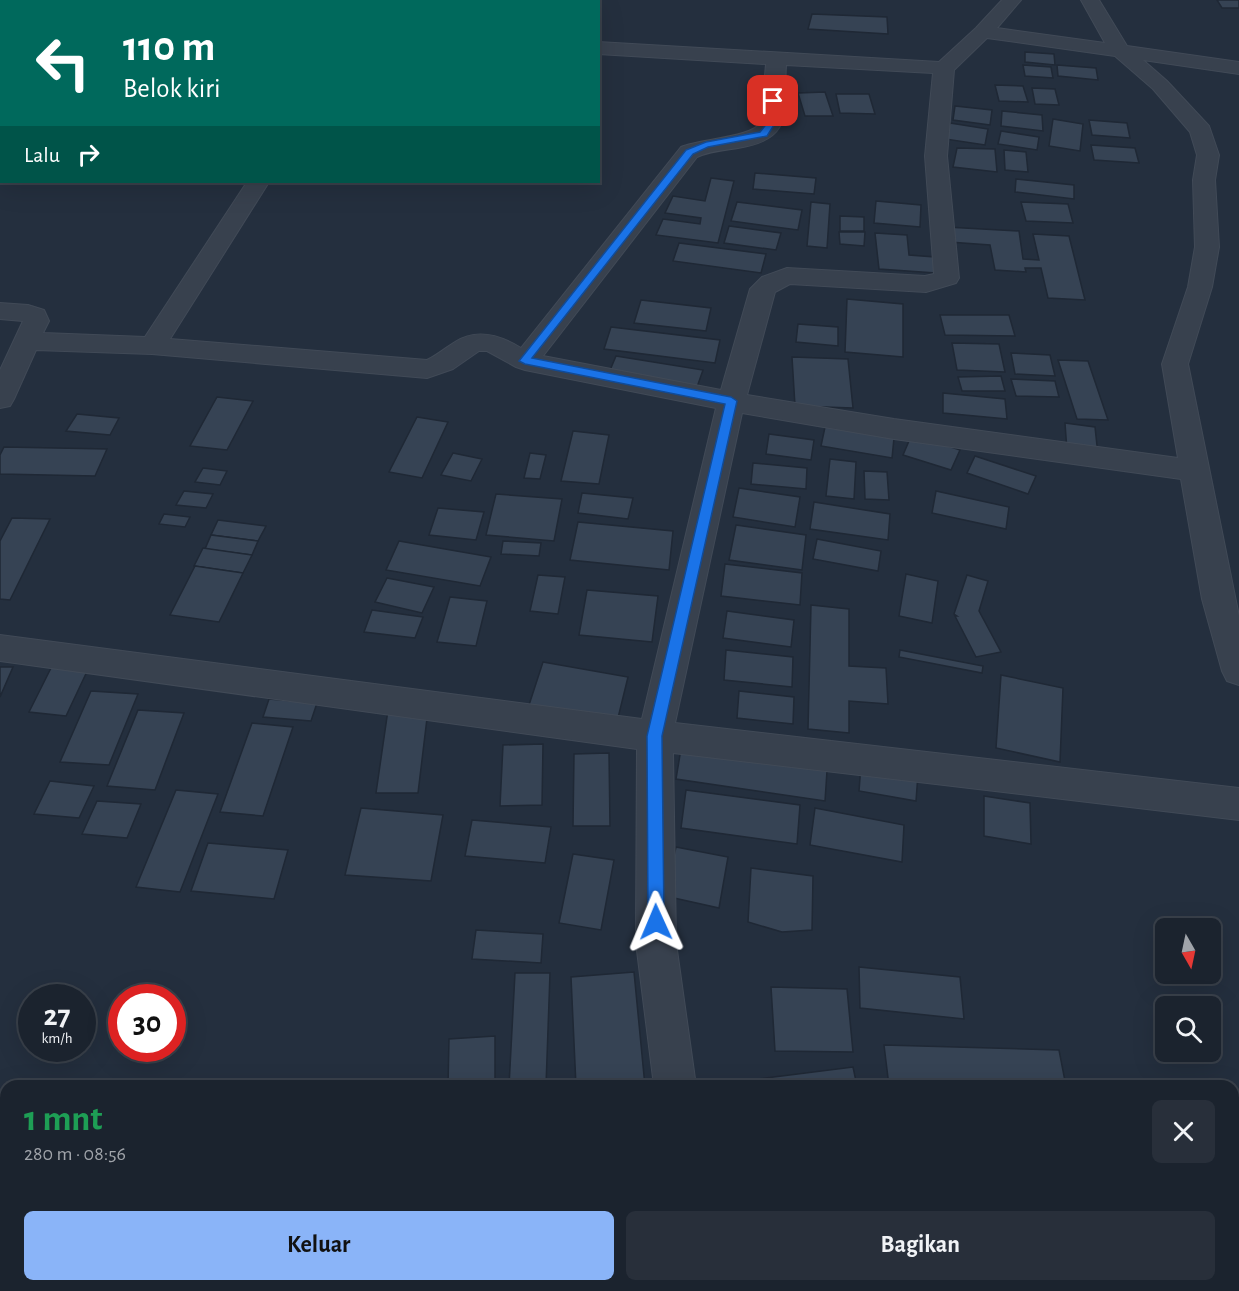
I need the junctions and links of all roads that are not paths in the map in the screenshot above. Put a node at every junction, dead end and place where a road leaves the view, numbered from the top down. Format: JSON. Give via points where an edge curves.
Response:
{"nodes":[{"id":1,"x":1012,"y":0,"type":"edge"},
{"id":2,"x":1090,"y":0,"type":"edge"},
{"id":3,"x":983,"y":32,"type":"junction"},
{"id":4,"x":600,"y":48,"type":"edge"},
{"id":5,"x":1119,"y":50,"type":"junction"},
{"id":6,"x":776,"y":58,"type":"junction"},
{"id":7,"x":944,"y":68,"type":"junction"},
{"id":8,"x":1239,"y":68,"type":"edge"},
{"id":9,"x":257,"y":183,"type":"edge"},
{"id":10,"x":0,"y":311,"type":"edge"},
{"id":11,"x":27,"y":341,"type":"junction"},
{"id":12,"x":152,"y":346,"type":"junction"},
{"id":13,"x":525,"y":361,"type":"junction"},
{"id":14,"x":0,"y":399,"type":"edge"},
{"id":15,"x":731,"y":401,"type":"junction"},
{"id":16,"x":1196,"y":471,"type":"junction"},
{"id":17,"x":0,"y":648,"type":"edge"},
{"id":18,"x":1239,"y":671,"type":"edge"},
{"id":19,"x":655,"y":736,"type":"junction"},
{"id":20,"x":1239,"y":804,"type":"edge"},
{"id":21,"x":674,"y":1080,"type":"edge"}],
"edges":[{"from":1,"to":3,"type":"street"},
{"from":2,"to":5,"type":"street"},
{"from":3,"to":5,"type":"street"},
{"from":3,"to":7,"type":"street"},
{"from":4,"to":6,"type":"street"},
{"from":5,"to":8,"type":"street"},
{"from":5,"to":16,"type":"street","via":[[1185,111],[1201,131],[1208,155],[1204,180],[1207,247],[1200,287],[1175,364]]},
{"from":6,"to":7,"type":"street"},
{"from":6,"to":13,"type":"street","via":[[772,122],[768,130],[755,137],[706,145],[689,152]]},
{"from":7,"to":15,"type":"street","via":[[936,156],[947,278],[926,284],[787,276],[771,282],[763,289]]},
{"from":9,"to":12,"type":"street"},
{"from":10,"to":11,"type":"street","via":[[35,316]]},
{"from":11,"to":12,"type":"street"},
{"from":11,"to":14,"type":"street"},
{"from":12,"to":13,"type":"street","via":[[427,369],[447,363],[462,347],[487,342]]},
{"from":13,"to":15,"type":"street"},
{"from":15,"to":16,"type":"street"},
{"from":15,"to":19,"type":"street"},
{"from":16,"to":18,"type":"street","via":[[1218,599]]},
{"from":17,"to":19,"type":"street"},
{"from":19,"to":20,"type":"street"},
{"from":19,"to":21,"type":"street","via":[[656,944]]}]}
